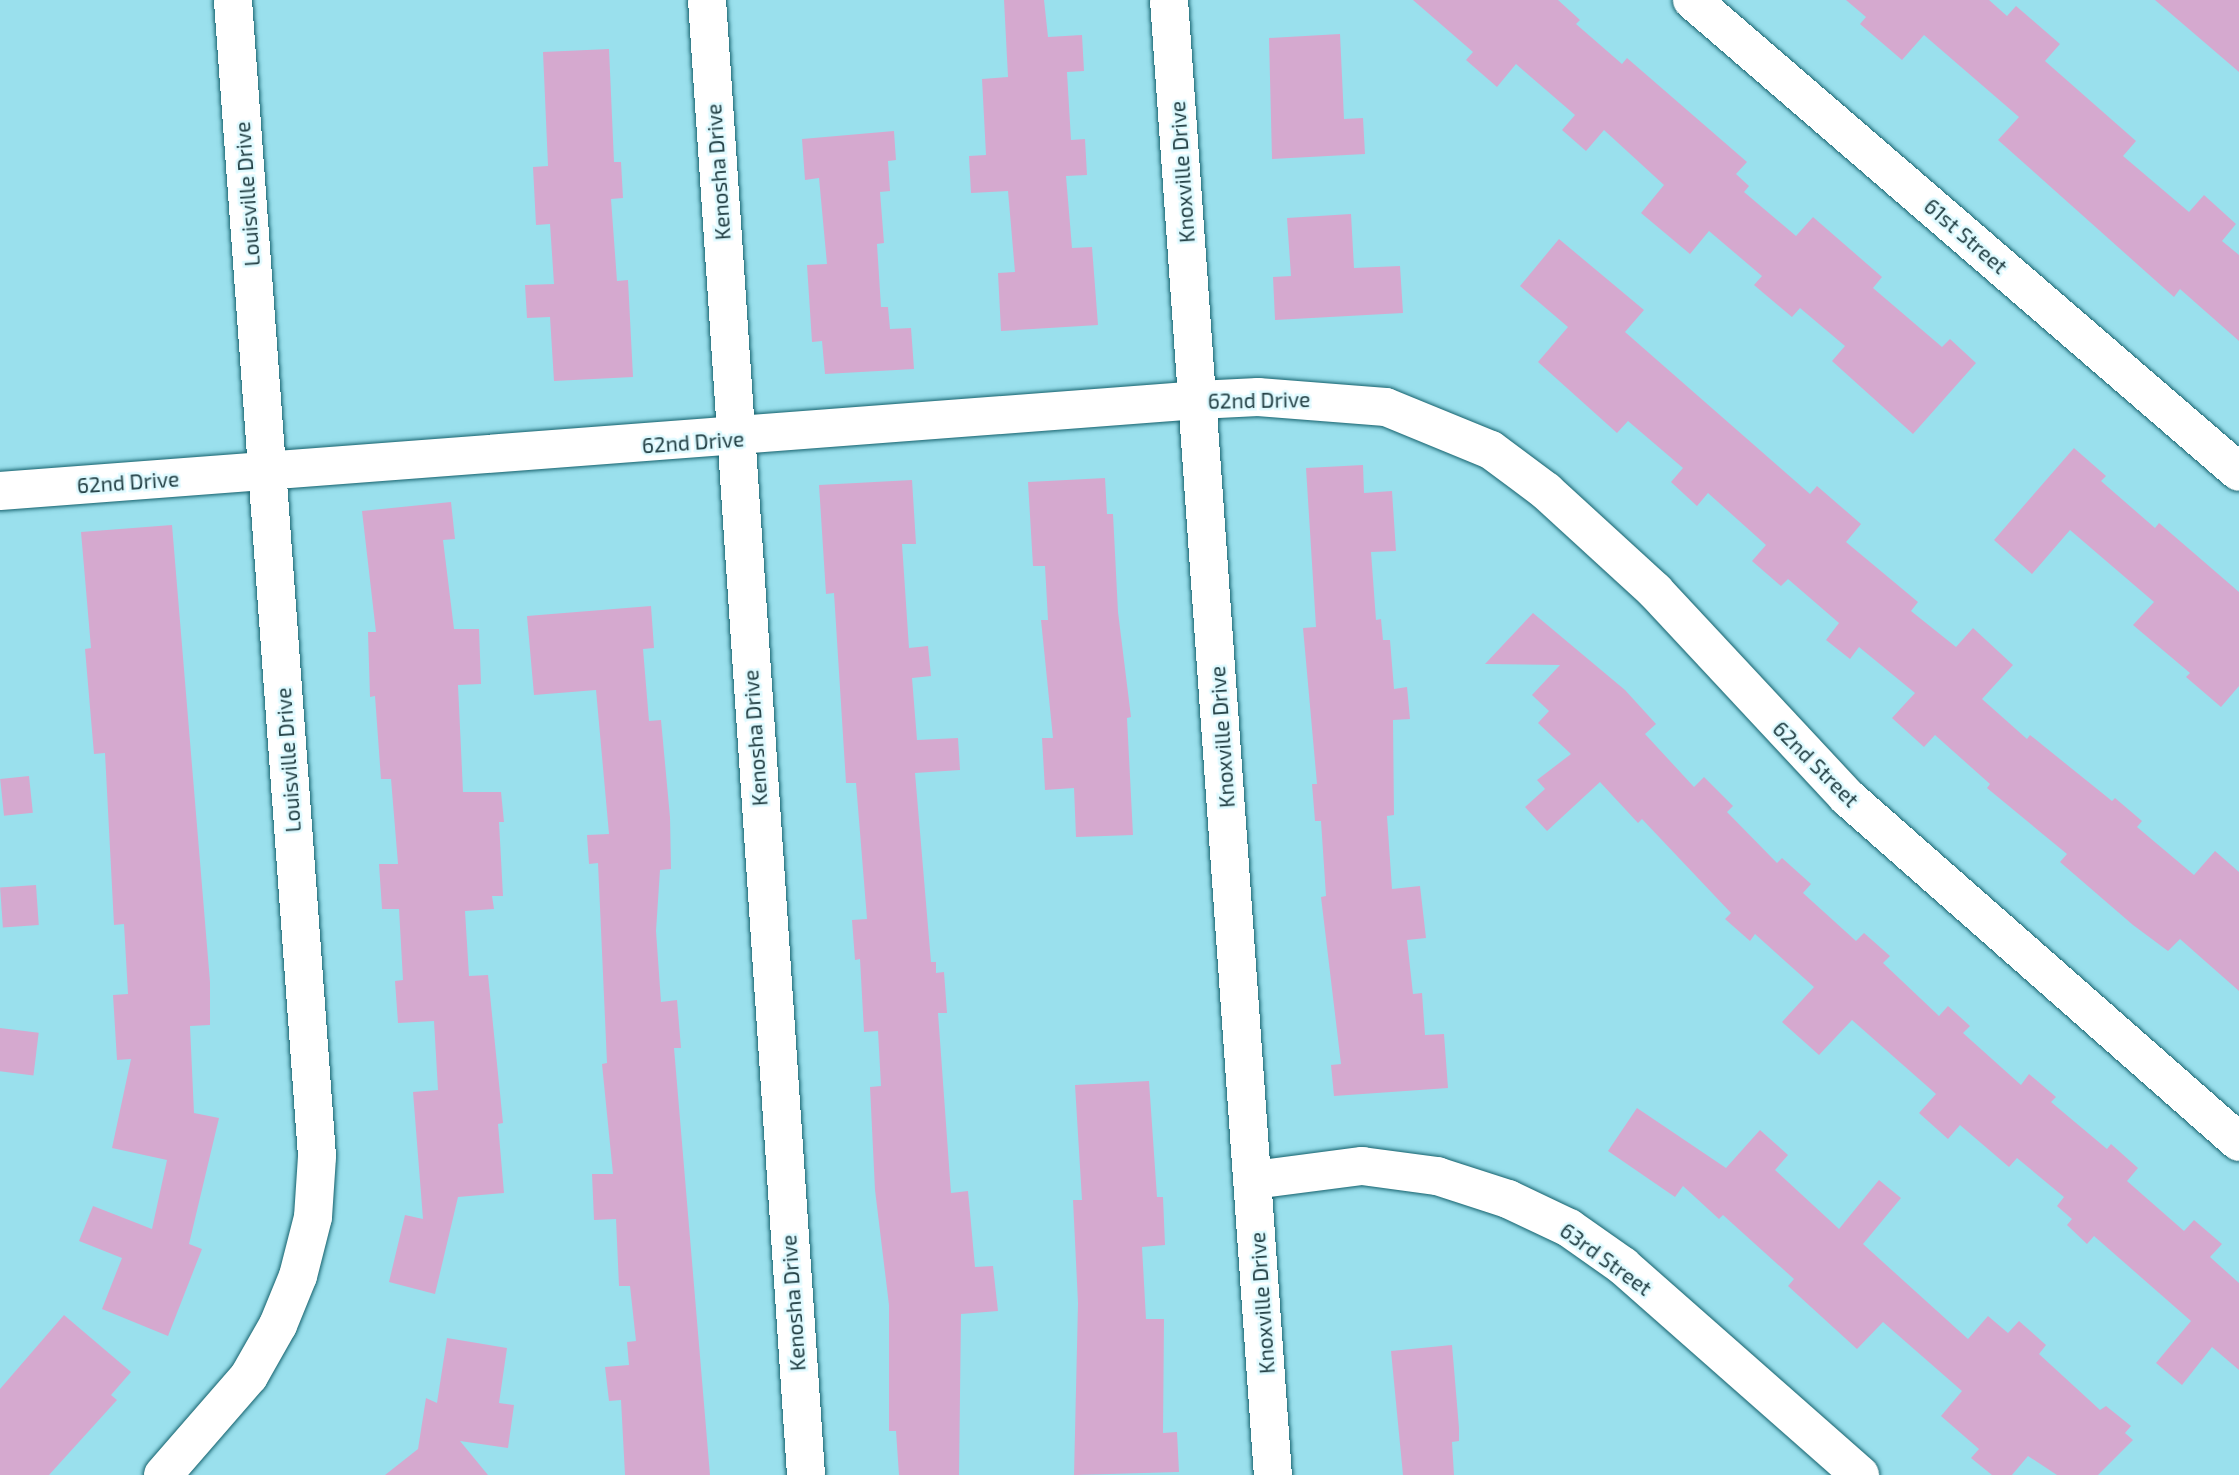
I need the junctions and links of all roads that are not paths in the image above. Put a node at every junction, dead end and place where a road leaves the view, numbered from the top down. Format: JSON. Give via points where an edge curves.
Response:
{"nodes":[{"id":1,"x":233,"y":0,"type":"edge"},
{"id":2,"x":707,"y":0,"type":"edge"},
{"id":3,"x":1169,"y":0,"type":"edge"},
{"id":4,"x":1692,"y":0,"type":"edge"},
{"id":5,"x":1198,"y":400,"type":"junction"},
{"id":6,"x":1386,"y":407,"type":"joint"},
{"id":7,"x":736,"y":439,"type":"junction"},
{"id":8,"x":266,"y":472,"type":"junction"},
{"id":9,"x":2239,"y":472,"type":"edge"},
{"id":10,"x":0,"y":491,"type":"edge"},
{"id":11,"x":2239,"y":1142,"type":"edge"},
{"id":12,"x":1254,"y":1180,"type":"junction"},
{"id":13,"x":163,"y":1475,"type":"edge"},
{"id":14,"x":806,"y":1475,"type":"edge"},
{"id":15,"x":1273,"y":1475,"type":"edge"},
{"id":16,"x":1860,"y":1475,"type":"edge"}],
"edges":[{"from":1,"to":8,"type":"street","name":"Louisville Drive"},
{"from":2,"to":7,"type":"street","name":"Kenosha Drive"},
{"from":3,"to":5,"type":"street","name":"Knoxville Drive"},
{"from":4,"to":9,"type":"street","name":"61st Street"},
{"from":5,"to":6,"type":"street","name":"62nd Drive","via":[[1258,397]]},
{"from":5,"to":7,"type":"street","name":"62nd Drive"},
{"from":5,"to":12,"type":"street","name":"Knoxville Drive"},
{"from":6,"to":11,"type":"street","name":"62nd Street","via":[[1491,450],[1546,492],[1655,591],[1847,797]]},
{"from":7,"to":8,"type":"street","name":"62nd Drive"},
{"from":7,"to":14,"type":"street","name":"Kenosha Drive"},
{"from":8,"to":10,"type":"street","name":"62nd Drive"},
{"from":8,"to":13,"type":"street","name":"Louisville Drive","via":[[317,1156],[313,1217],[298,1276],[278,1325],[249,1376]]},
{"from":12,"to":15,"type":"street","name":"Knoxville Drive"},
{"from":12,"to":16,"type":"street","name":"63rd Street","via":[[1362,1166],[1424,1175],[1508,1199],[1569,1228],[1623,1266]]}]}
